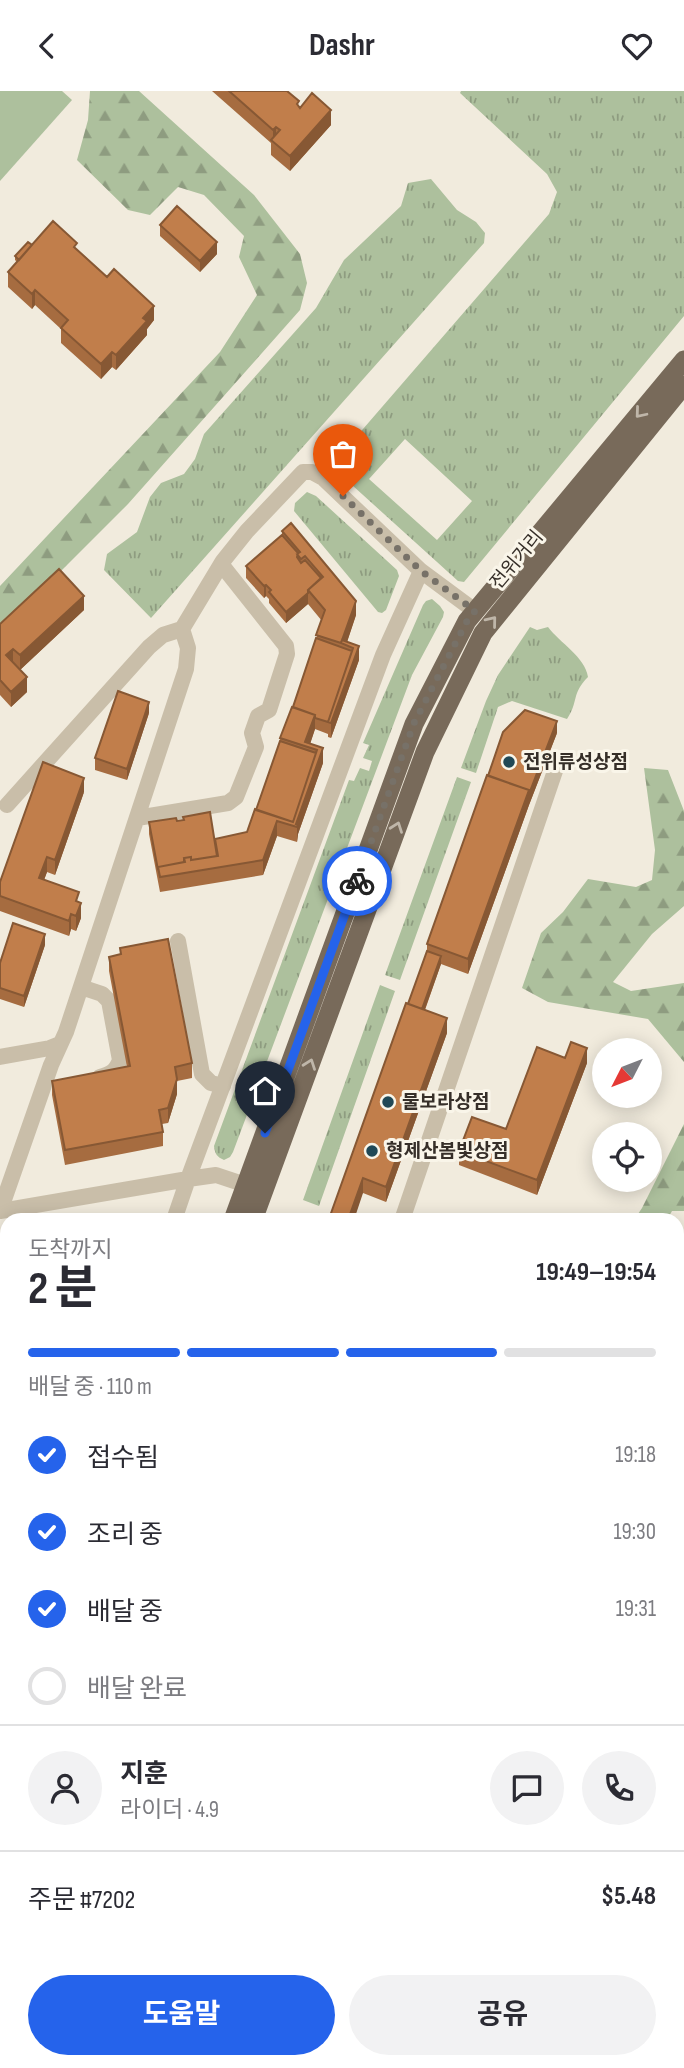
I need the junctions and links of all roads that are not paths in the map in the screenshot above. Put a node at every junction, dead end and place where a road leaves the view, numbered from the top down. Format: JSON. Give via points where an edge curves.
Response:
{"nodes":[{"id":1,"x":684,"y":360,"type":"edge"},
{"id":2,"x":684,"y":385,"type":"edge"},
{"id":3,"x":221,"y":563,"type":"junction"},
{"id":4,"x":421,"y":571,"type":"junction"},
{"id":5,"x":475,"y":611,"type":"junction"},
{"id":6,"x":182,"y":629,"type":"junction"},
{"id":7,"x":555,"y":771,"type":"dead end"},
{"id":8,"x":7,"y":805,"type":"dead end"},
{"id":9,"x":137,"y":818,"type":"junction"},
{"id":10,"x":178,"y":941,"type":"dead end"},
{"id":11,"x":80,"y":987,"type":"junction"},
{"id":12,"x":60,"y":1044,"type":"junction"},
{"id":13,"x":0,"y":1058,"type":"edge"},
{"id":14,"x":82,"y":1081,"type":"edge"},
{"id":15,"x":223,"y":1086,"type":"junction"},
{"id":16,"x":188,"y":1179,"type":"junction"},
{"id":17,"x":246,"y":1185,"type":"junction"},
{"id":18,"x":0,"y":1211,"type":"edge"},
{"id":19,"x":176,"y":1213,"type":"edge"},
{"id":20,"x":236,"y":1213,"type":"edge"},
{"id":21,"x":256,"y":1213,"type":"edge"},
{"id":22,"x":404,"y":1213,"type":"edge"}],
"edges":[{"from":1,"to":5,"type":"main road","name":"전위거리","one_way":true},
{"from":21,"to":2,"type":"main road","name":"전위거리","one_way":true,"via":[[425,752],[483,633]]},
{"from":3,"to":4,"type":"street","via":[[303,472],[312,472]]},
{"from":3,"to":6,"type":"street"},
{"from":3,"to":9,"type":"street","via":[[286,646],[273,698],[269,710],[258,716],[252,733],[256,747],[236,797],[228,803]]},
{"from":4,"to":5,"type":"street"},
{"from":4,"to":15,"type":"street","via":[[383,655]]},
{"from":5,"to":17,"type":"main road","name":"전위거리","via":[[414,723]]},
{"from":6,"to":8,"type":"street","via":[[163,635],[149,647]]},
{"from":6,"to":9,"type":"street","via":[[188,648],[186,669]]},
{"from":7,"to":22,"type":"street"},
{"from":9,"to":11,"type":"street"},
{"from":10,"to":15,"type":"street","via":[[202,1075]]},
{"from":11,"to":12,"type":"street"},
{"from":11,"to":14,"type":"street","via":[[109,1001],[120,1060],[108,1075]]},
{"from":12,"to":13,"type":"street"},
{"from":12,"to":18,"type":"street","via":[[51,1065],[49,1088]]},
{"from":15,"to":16,"type":"street"},
{"from":16,"to":17,"type":"street","via":[[216,1175]]},
{"from":16,"to":18,"type":"street"},
{"from":16,"to":19,"type":"street"},
{"from":17,"to":20,"type":"main road","name":"전위거리"}]}
